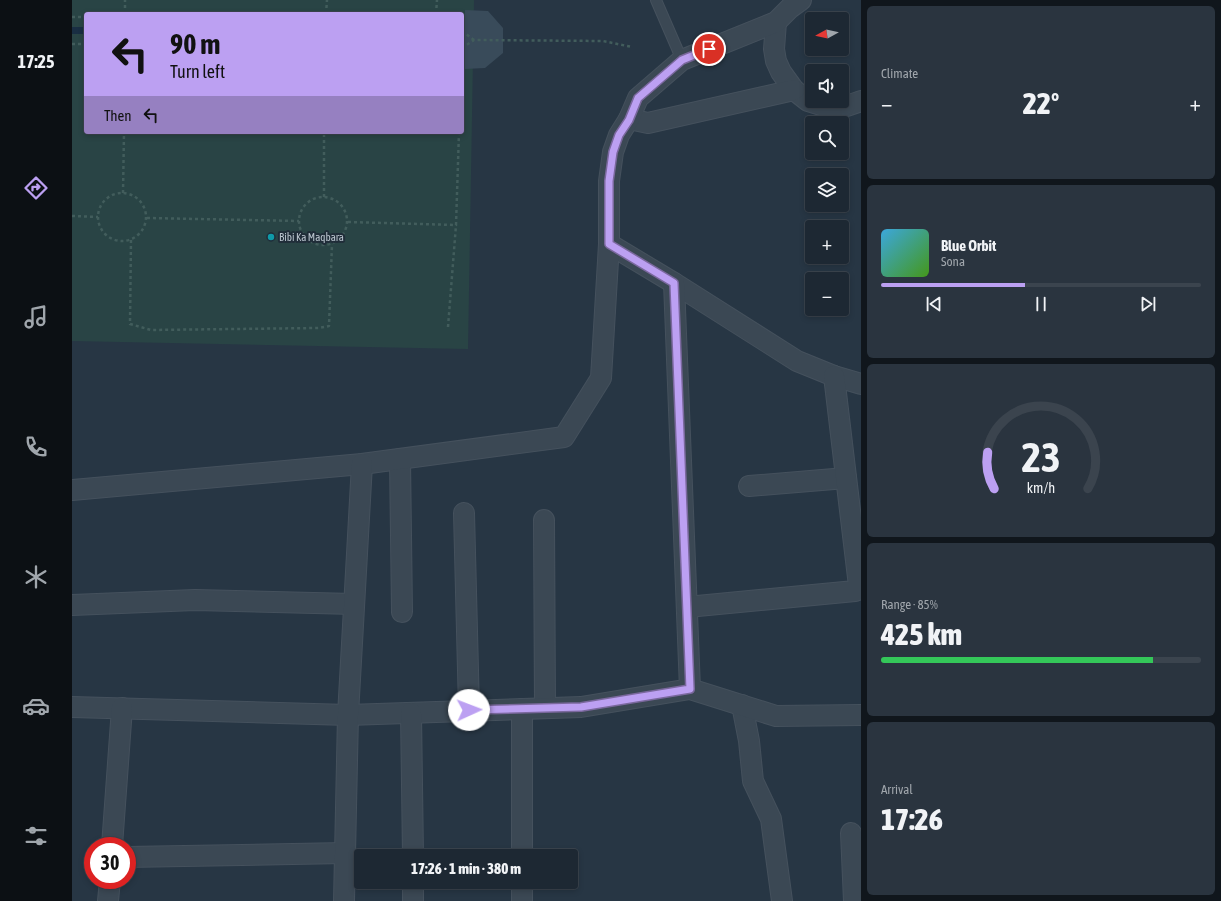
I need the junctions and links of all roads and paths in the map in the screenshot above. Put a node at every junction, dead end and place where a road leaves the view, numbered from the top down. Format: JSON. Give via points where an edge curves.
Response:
{"nodes":[{"id":1,"x":125,"y":0,"type":"edge"},
{"id":2,"x":327,"y":0,"type":"edge"},
{"id":3,"x":436,"y":0,"type":"edge"},
{"id":4,"x":656,"y":0,"type":"edge"},
{"id":5,"x":801,"y":0,"type":"edge"},
{"id":6,"x":125,"y":12,"type":"edge"},
{"id":7,"x":326,"y":12,"type":"edge"},
{"id":8,"x":436,"y":12,"type":"edge"},
{"id":9,"x":72,"y":17,"type":"edge"},
{"id":10,"x":84,"y":17,"type":"edge"},
{"id":11,"x":776,"y":22,"type":"junction"},
{"id":12,"x":464,"y":32,"type":"edge"},
{"id":13,"x":474,"y":40,"type":"junction"},
{"id":14,"x":72,"y":44,"type":"edge"},
{"id":15,"x":84,"y":44,"type":"edge"},
{"id":16,"x":464,"y":47,"type":"edge"},
{"id":17,"x":632,"y":48,"type":"dead end"},
{"id":18,"x":682,"y":60,"type":"junction"},
{"id":19,"x":794,"y":90,"type":"junction"},
{"id":20,"x":861,"y":101,"type":"edge"},
{"id":21,"x":629,"y":120,"type":"junction"},
{"id":22,"x":124,"y":134,"type":"edge"},
{"id":23,"x":324,"y":134,"type":"edge"},
{"id":24,"x":459,"y":134,"type":"edge"},
{"id":25,"x":123,"y":193,"type":"junction"},
{"id":26,"x":324,"y":197,"type":"junction"},
{"id":27,"x":72,"y":216,"type":"edge"},
{"id":28,"x":98,"y":217,"type":"junction"},
{"id":29,"x":147,"y":218,"type":"junction"},
{"id":30,"x":299,"y":221,"type":"junction"},
{"id":31,"x":348,"y":222,"type":"junction"},
{"id":32,"x":456,"y":225,"type":"junction"},
{"id":33,"x":131,"y":240,"type":"junction"},
{"id":34,"x":332,"y":244,"type":"junction"},
{"id":35,"x":609,"y":244,"type":"junction"},
{"id":36,"x":674,"y":283,"type":"junction"},
{"id":37,"x":448,"y":327,"type":"dead end"},
{"id":38,"x":834,"y":376,"type":"junction"},
{"id":39,"x":861,"y":384,"type":"edge"},
{"id":40,"x":400,"y":459,"type":"junction"},
{"id":41,"x":362,"y":464,"type":"junction"},
{"id":42,"x":846,"y":478,"type":"junction"},
{"id":43,"x":749,"y":486,"type":"dead end"},
{"id":44,"x":72,"y":490,"type":"edge"},
{"id":45,"x":464,"y":513,"type":"dead end"},
{"id":46,"x":544,"y":520,"type":"dead end"},
{"id":47,"x":354,"y":604,"type":"junction"},
{"id":48,"x":72,"y":605,"type":"edge"},
{"id":49,"x":687,"y":607,"type":"junction"},
{"id":50,"x":402,"y":612,"type":"dead end"},
{"id":51,"x":690,"y":689,"type":"junction"},
{"id":52,"x":742,"y":706,"type":"junction"},
{"id":53,"x":72,"y":707,"type":"edge"},
{"id":54,"x":122,"y":708,"type":"junction"},
{"id":55,"x":545,"y":708,"type":"junction"},
{"id":56,"x":522,"y":709,"type":"junction"},
{"id":57,"x":469,"y":710,"type":"junction"},
{"id":58,"x":411,"y":712,"type":"junction"},
{"id":59,"x":348,"y":715,"type":"junction"},
{"id":60,"x":861,"y":715,"type":"edge"},
{"id":61,"x":851,"y":833,"type":"dead end"},
{"id":62,"x":113,"y":837,"type":"edge"},
{"id":63,"x":413,"y":849,"type":"edge"},
{"id":64,"x":522,"y":849,"type":"edge"},
{"id":65,"x":345,"y":853,"type":"junction"},
{"id":66,"x":136,"y":857,"type":"edge"},
{"id":67,"x":109,"y":889,"type":"edge"},
{"id":68,"x":413,"y":889,"type":"edge"},
{"id":69,"x":522,"y":889,"type":"edge"},
{"id":70,"x":108,"y":901,"type":"edge"},
{"id":71,"x":344,"y":901,"type":"edge"},
{"id":72,"x":413,"y":901,"type":"edge"},
{"id":73,"x":522,"y":901,"type":"edge"},
{"id":74,"x":782,"y":901,"type":"edge"},
{"id":75,"x":854,"y":901,"type":"edge"}],
"edges":[{"from":1,"to":6,"type":"path"},
{"from":2,"to":7,"type":"path"},
{"from":3,"to":8,"type":"path"},
{"from":4,"to":18,"type":"lane"},
{"from":5,"to":11,"type":"street"},
{"from":9,"to":10,"type":"path"},
{"from":11,"to":18,"type":"street"},
{"from":11,"to":19,"type":"street","via":[[776,61]]},
{"from":12,"to":13,"type":"path"},
{"from":13,"to":16,"type":"path"},
{"from":13,"to":17,"type":"path","via":[[602,40]]},
{"from":14,"to":15,"type":"path"},
{"from":18,"to":21,"type":"street","via":[[638,98]]},
{"from":19,"to":20,"type":"street","via":[[808,101],[824,106],[847,106]]},
{"from":19,"to":21,"type":"street","via":[[648,123]]},
{"from":21,"to":35,"type":"street","via":[[619,135],[613,152],[609,181]]},
{"from":22,"to":25,"type":"path"},
{"from":23,"to":26,"type":"path"},
{"from":24,"to":32,"type":"path"},
{"from":25,"to":28,"type":"path","via":[[106,200],[100,208]]},
{"from":25,"to":29,"type":"path","via":[[140,200]]},
{"from":26,"to":30,"type":"path","via":[[315,198],[307,204],[301,211]]},
{"from":26,"to":31,"type":"path","via":[[341,204]]},
{"from":27,"to":28,"type":"path"},
{"from":28,"to":33,"type":"path","via":[[105,234],[122,242]]},
{"from":29,"to":30,"type":"path"},
{"from":29,"to":33,"type":"path","via":[[145,227]]},
{"from":30,"to":34,"type":"path","via":[[306,238],[314,244]]},
{"from":31,"to":32,"type":"path"},
{"from":31,"to":34,"type":"path","via":[[346,231]]},
{"from":32,"to":37,"type":"path"},
{"from":33,"to":34,"type":"path","via":[[130,324],[151,330],[329,326]]},
{"from":35,"to":36,"type":"street"},
{"from":35,"to":40,"type":"street","via":[[601,378],[564,437]]},
{"from":36,"to":38,"type":"street","via":[[797,362]]},
{"from":36,"to":49,"type":"street"},
{"from":38,"to":39,"type":"street"},
{"from":38,"to":42,"type":"street"},
{"from":40,"to":41,"type":"street"},
{"from":40,"to":50,"type":"street"},
{"from":41,"to":44,"type":"street"},
{"from":41,"to":47,"type":"street"},
{"from":42,"to":43,"type":"street"},
{"from":42,"to":49,"type":"street","via":[[858,590]]},
{"from":45,"to":57,"type":"street"},
{"from":46,"to":55,"type":"street"},
{"from":47,"to":48,"type":"street","via":[[195,600]]},
{"from":47,"to":59,"type":"street"},
{"from":49,"to":51,"type":"street"},
{"from":51,"to":52,"type":"street"},
{"from":51,"to":55,"type":"street","via":[[581,707]]},
{"from":52,"to":60,"type":"street","via":[[776,716]]},
{"from":52,"to":74,"type":"street","via":[[753,781],[772,819]]},
{"from":53,"to":54,"type":"street"},
{"from":54,"to":59,"type":"street"},
{"from":54,"to":62,"type":"street"},
{"from":55,"to":56,"type":"street"},
{"from":56,"to":57,"type":"street"},
{"from":56,"to":64,"type":"street"},
{"from":57,"to":58,"type":"street"},
{"from":58,"to":59,"type":"street"},
{"from":58,"to":63,"type":"street"},
{"from":59,"to":65,"type":"street"},
{"from":61,"to":75,"type":"street"},
{"from":65,"to":66,"type":"street"},
{"from":65,"to":71,"type":"street"},
{"from":67,"to":70,"type":"street"},
{"from":68,"to":72,"type":"street"},
{"from":69,"to":73,"type":"street"}]}
